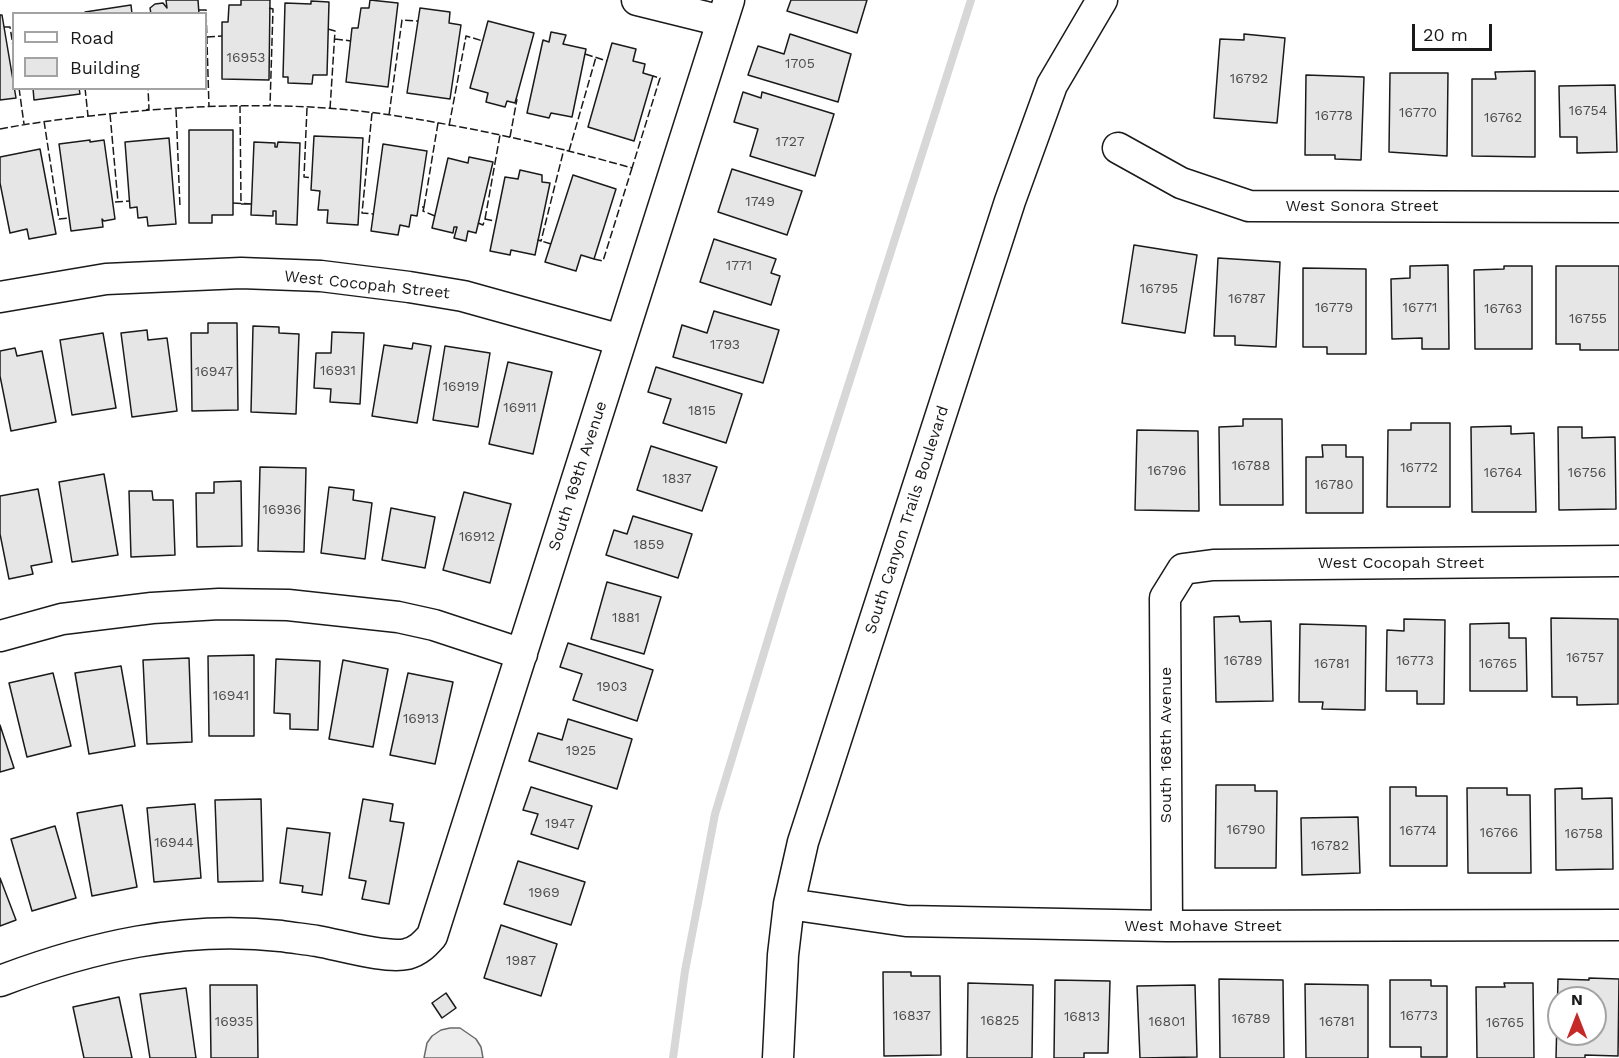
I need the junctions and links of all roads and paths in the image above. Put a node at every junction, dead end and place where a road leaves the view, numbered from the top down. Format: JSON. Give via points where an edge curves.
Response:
{"nodes":[{"id":1,"x":638,"y":0,"type":"edge"},
{"id":2,"x":1102,"y":0,"type":"edge"},
{"id":3,"x":726,"y":11,"type":"edge"},
{"id":4,"x":1118,"y":148,"type":"dead end"},
{"id":5,"x":1619,"y":207,"type":"edge"},
{"id":6,"x":0,"y":297,"type":"edge"},
{"id":7,"x":621,"y":340,"type":"junction"},
{"id":8,"x":1619,"y":561,"type":"edge"},
{"id":9,"x":1183,"y":568,"type":"joint"},
{"id":10,"x":0,"y":636,"type":"edge"},
{"id":11,"x":522,"y":654,"type":"junction"},
{"id":12,"x":789,"y":904,"type":"junction"},
{"id":13,"x":1619,"y":925,"type":"edge"},
{"id":14,"x":1167,"y":926,"type":"junction"},
{"id":15,"x":0,"y":981,"type":"edge"},
{"id":16,"x":778,"y":1058,"type":"edge"}],
"edges":[{"from":1,"to":3,"type":"street"},
{"from":2,"to":12,"type":"street","name":"South Canyon Trails Boulevard","via":[[1052,85],[1010,201],[803,842]]},
{"from":3,"to":7,"type":"street","name":"South 169th Avenue"},
{"from":4,"to":5,"type":"street","name":"West Sonora Street","via":[[1181,183],[1249,206]]},
{"from":6,"to":7,"type":"street","name":"West Cocopah Street","via":[[105,279],[241,273],[321,276],[463,296]]},
{"from":7,"to":11,"type":"street","name":"South 169th Avenue"},
{"from":8,"to":9,"type":"street","name":"West Cocopah Street"},
{"from":9,"to":14,"type":"street","name":"South 168th Avenue","via":[[1165,598]]},
{"from":10,"to":11,"type":"street","via":[[62,619],[152,608],[288,605],[398,617]]},
{"from":11,"to":15,"type":"street","name":"South 169th Avenue","via":[[438,924],[420,949],[390,955],[262,934],[201,934],[150,938],[96,949]]},
{"from":12,"to":14,"type":"street","name":"West Mohave Street","via":[[906,921]]},
{"from":12,"to":16,"type":"street","name":"South Canyon Trails Boulevard"},
{"from":13,"to":14,"type":"street","name":"West Mohave Street"}]}
